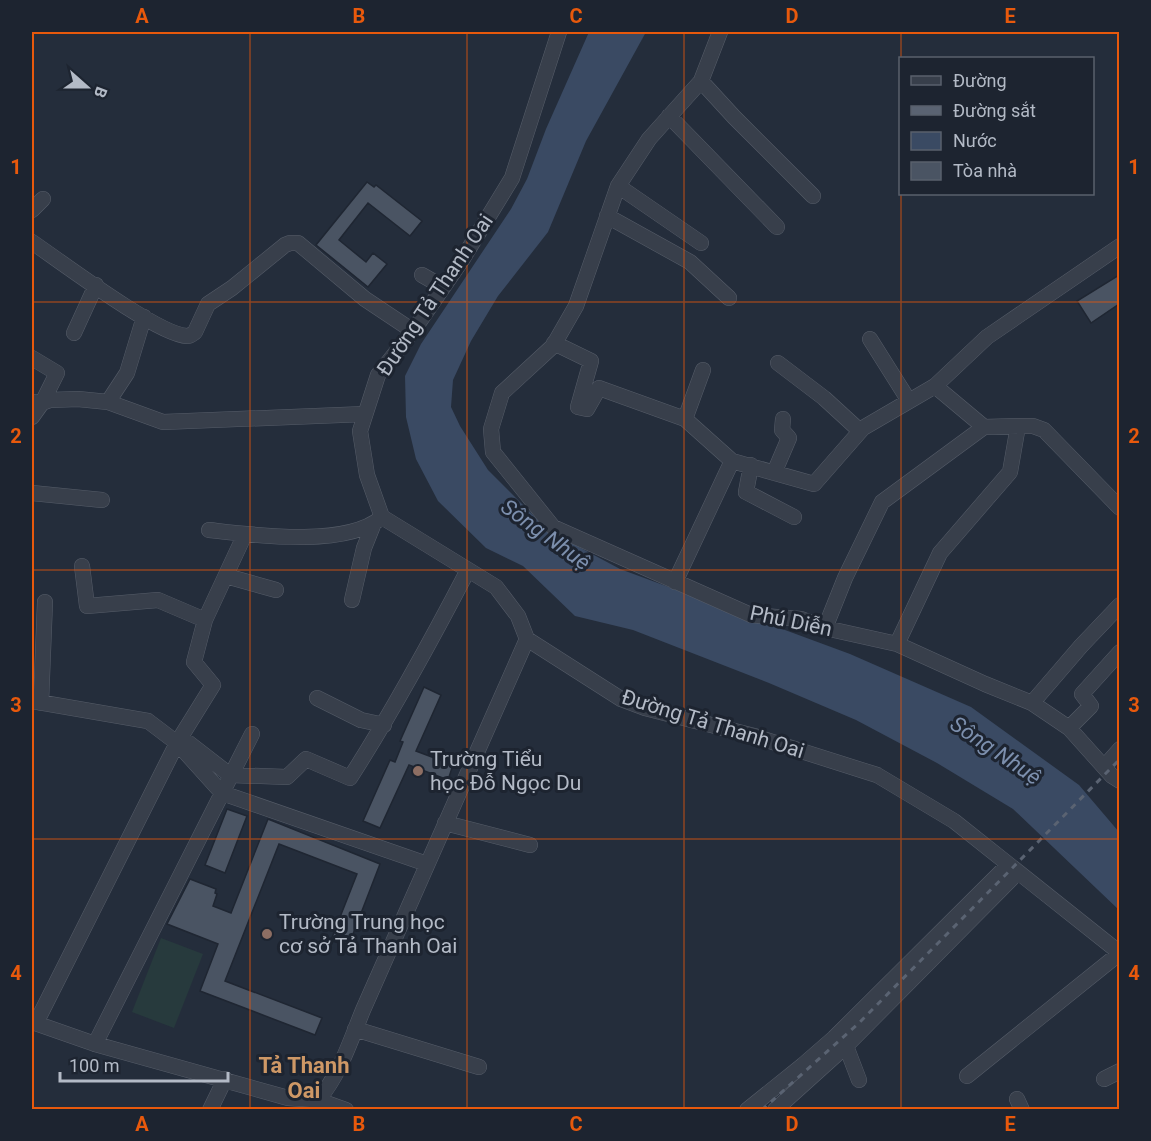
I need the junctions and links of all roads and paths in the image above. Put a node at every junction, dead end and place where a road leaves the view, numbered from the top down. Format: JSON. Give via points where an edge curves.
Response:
{"nodes":[{"id":1,"x":559,"y":32,"type":"edge"},
{"id":2,"x":720,"y":32,"type":"edge"},
{"id":3,"x":701,"y":81,"type":"junction"},
{"id":4,"x":669,"y":116,"type":"junction"},
{"id":5,"x":618,"y":186,"type":"junction"},
{"id":6,"x":813,"y":196,"type":"dead end"},
{"id":7,"x":43,"y":199,"type":"dead end"},
{"id":8,"x":32,"y":210,"type":"edge"},
{"id":9,"x":607,"y":216,"type":"junction"},
{"id":10,"x":777,"y":227,"type":"dead end"},
{"id":11,"x":32,"y":242,"type":"edge"},
{"id":12,"x":701,"y":243,"type":"dead end"},
{"id":13,"x":1119,"y":246,"type":"edge"},
{"id":14,"x":422,"y":275,"type":"dead end"},
{"id":15,"x":96,"y":285,"type":"junction"},
{"id":16,"x":443,"y":287,"type":"junction"},
{"id":17,"x":729,"y":298,"type":"dead end"},
{"id":18,"x":144,"y":317,"type":"junction"},
{"id":19,"x":412,"y":331,"type":"junction"},
{"id":20,"x":74,"y":333,"type":"dead end"},
{"id":21,"x":870,"y":339,"type":"dead end"},
{"id":22,"x":554,"y":343,"type":"junction"},
{"id":23,"x":32,"y":358,"type":"edge"},
{"id":24,"x":778,"y":363,"type":"dead end"},
{"id":25,"x":703,"y":370,"type":"dead end"},
{"id":26,"x":935,"y":386,"type":"junction"},
{"id":27,"x":909,"y":401,"type":"junction"},
{"id":28,"x":37,"y":402,"type":"edge"},
{"id":29,"x":108,"y":402,"type":"junction"},
{"id":30,"x":365,"y":414,"type":"junction"},
{"id":31,"x":32,"y":417,"type":"edge"},
{"id":32,"x":685,"y":419,"type":"junction"},
{"id":33,"x":783,"y":419,"type":"dead end"},
{"id":34,"x":1018,"y":426,"type":"junction"},
{"id":35,"x":984,"y":427,"type":"junction"},
{"id":36,"x":860,"y":431,"type":"junction"},
{"id":37,"x":732,"y":461,"type":"junction"},
{"id":38,"x":751,"y":465,"type":"junction"},
{"id":39,"x":774,"y":472,"type":"junction"},
{"id":40,"x":32,"y":493,"type":"edge"},
{"id":41,"x":102,"y":500,"type":"dead end"},
{"id":42,"x":1119,"y":508,"type":"edge"},
{"id":43,"x":794,"y":518,"type":"dead end"},
{"id":44,"x":378,"y":520,"type":"junction"},
{"id":45,"x":209,"y":530,"type":"dead end"},
{"id":46,"x":245,"y":534,"type":"junction"},
{"id":47,"x":82,"y":566,"type":"dead end"},
{"id":48,"x":468,"y":570,"type":"junction"},
{"id":49,"x":226,"y":576,"type":"junction"},
{"id":50,"x":675,"y":582,"type":"junction"},
{"id":51,"x":276,"y":590,"type":"dead end"},
{"id":52,"x":352,"y":600,"type":"dead end"},
{"id":53,"x":45,"y":602,"type":"dead end"},
{"id":54,"x":1119,"y":605,"type":"edge"},
{"id":55,"x":206,"y":620,"type":"junction"},
{"id":56,"x":825,"y":628,"type":"junction"},
{"id":57,"x":527,"y":639,"type":"junction"},
{"id":58,"x":897,"y":644,"type":"junction"},
{"id":59,"x":1119,"y":652,"type":"edge"},
{"id":60,"x":317,"y":698,"type":"dead end"},
{"id":61,"x":36,"y":702,"type":"edge"},
{"id":62,"x":1032,"y":703,"type":"junction"},
{"id":63,"x":384,"y":725,"type":"junction"},
{"id":64,"x":1069,"y":728,"type":"junction"},
{"id":65,"x":252,"y":734,"type":"dead end"},
{"id":66,"x":179,"y":740,"type":"junction"},
{"id":67,"x":1119,"y":749,"type":"edge"},
{"id":68,"x":1104,"y":766,"type":"junction"},
{"id":69,"x":230,"y":775,"type":"junction"},
{"id":70,"x":1119,"y":781,"type":"edge"},
{"id":71,"x":222,"y":793,"type":"junction"},
{"id":72,"x":445,"y":823,"type":"junction"},
{"id":73,"x":530,"y":845,"type":"dead end"},
{"id":74,"x":427,"y":864,"type":"junction"},
{"id":75,"x":1013,"y":868,"type":"junction"},
{"id":76,"x":1119,"y":953,"type":"edge"},
{"id":77,"x":34,"y":1023,"type":"edge"},
{"id":78,"x":355,"y":1029,"type":"junction"},
{"id":79,"x":95,"y":1044,"type":"junction"},
{"id":80,"x":846,"y":1046,"type":"junction"},
{"id":81,"x":479,"y":1067,"type":"dead end"},
{"id":82,"x":1119,"y":1071,"type":"edge"},
{"id":83,"x":967,"y":1076,"type":"dead end"},
{"id":84,"x":225,"y":1079,"type":"junction"},
{"id":85,"x":1104,"y":1079,"type":"dead end"},
{"id":86,"x":859,"y":1080,"type":"dead end"},
{"id":87,"x":318,"y":1100,"type":"junction"},
{"id":88,"x":210,"y":1110,"type":"edge"},
{"id":89,"x":346,"y":1110,"type":"edge"},
{"id":90,"x":747,"y":1110,"type":"edge"},
{"id":91,"x":775,"y":1110,"type":"edge"}],
"edges":[{"from":1,"to":16,"type":"street","name":"Đường Tả Thanh Oai","via":[[513,178]]},
{"from":2,"to":3,"type":"street"},
{"from":3,"to":4,"type":"street"},
{"from":3,"to":6,"type":"street"},
{"from":4,"to":5,"type":"street"},
{"from":4,"to":10,"type":"street"},
{"from":5,"to":9,"type":"street"},
{"from":5,"to":12,"type":"street"},
{"from":7,"to":8,"type":"street"},
{"from":9,"to":17,"type":"street","via":[[690,262]]},
{"from":9,"to":22,"type":"street","via":[[576,306]]},
{"from":11,"to":15,"type":"street"},
{"from":13,"to":26,"type":"street","via":[[987,338]]},
{"from":14,"to":16,"type":"street"},
{"from":15,"to":18,"type":"street"},
{"from":15,"to":20,"type":"street"},
{"from":16,"to":19,"type":"street","name":"Đường Tả Thanh Oai"},
{"from":18,"to":19,"type":"street","via":[[174,332],[193,334],[208,304],[294,242]]},
{"from":18,"to":29,"type":"street","via":[[127,373]]},
{"from":19,"to":30,"type":"street","name":"Đường Tả Thanh Oai","via":[[378,375]]},
{"from":21,"to":27,"type":"street"},
{"from":22,"to":32,"type":"street","via":[[591,361],[578,407],[587,409],[599,388]]},
{"from":22,"to":50,"type":"street","name":"Phú Diễn","via":[[502,393],[491,429],[494,452],[553,527]]},
{"from":23,"to":28,"type":"street","via":[[57,373]]},
{"from":24,"to":36,"type":"street"},
{"from":25,"to":32,"type":"street"},
{"from":26,"to":27,"type":"street"},
{"from":26,"to":35,"type":"street"},
{"from":27,"to":36,"type":"street"},
{"from":28,"to":29,"type":"street"},
{"from":28,"to":31,"type":"street"},
{"from":29,"to":30,"type":"street","via":[[164,422]]},
{"from":30,"to":44,"type":"street","name":"Đường Tả Thanh Oai","via":[[360,430]]},
{"from":32,"to":37,"type":"street"},
{"from":33,"to":39,"type":"street","via":[[782,430],[789,438]]},
{"from":34,"to":35,"type":"street"},
{"from":34,"to":42,"type":"street","via":[[1044,430]]},
{"from":34,"to":58,"type":"street","via":[[1010,472],[940,553]]},
{"from":35,"to":56,"type":"street","via":[[882,502]]},
{"from":36,"to":39,"type":"street","via":[[814,484]]},
{"from":37,"to":38,"type":"street"},
{"from":37,"to":50,"type":"street"},
{"from":38,"to":39,"type":"street"},
{"from":38,"to":43,"type":"street","via":[[746,492]]},
{"from":40,"to":41,"type":"street"},
{"from":44,"to":46,"type":"street","via":[[343,534]]},
{"from":44,"to":48,"type":"street"},
{"from":44,"to":52,"type":"street","via":[[364,548]]},
{"from":45,"to":46,"type":"street"},
{"from":46,"to":49,"type":"street"},
{"from":47,"to":55,"type":"street","via":[[87,606],[158,600]]},
{"from":48,"to":57,"type":"street","via":[[496,587],[518,616]]},
{"from":48,"to":63,"type":"street"},
{"from":49,"to":51,"type":"street"},
{"from":49,"to":55,"type":"street"},
{"from":50,"to":56,"type":"street","name":"Phú Diễn","via":[[751,615],[801,619]]},
{"from":53,"to":61,"type":"street"},
{"from":54,"to":62,"type":"street"},
{"from":55,"to":66,"type":"street","via":[[194,662],[213,685]]},
{"from":56,"to":58,"type":"street","name":"Phú Diễn"},
{"from":57,"to":72,"type":"street"},
{"from":57,"to":75,"type":"street","name":"Đường Tả Thanh Oai","via":[[621,699],[877,775],[954,821]]},
{"from":58,"to":62,"type":"street","name":"Phú Diễn"},
{"from":59,"to":64,"type":"street","via":[[1082,694],[1091,706]]},
{"from":60,"to":63,"type":"street","via":[[361,720]]},
{"from":61,"to":66,"type":"street","via":[[147,721]]},
{"from":62,"to":64,"type":"street","name":"Phú Diễn"},
{"from":63,"to":69,"type":"street","via":[[350,778],[306,759],[287,777]]},
{"from":64,"to":68,"type":"street","name":"Phú Diễn"},
{"from":65,"to":69,"type":"street"},
{"from":66,"to":69,"type":"street"},
{"from":66,"to":71,"type":"street"},
{"from":66,"to":77,"type":"street"},
{"from":67,"to":68,"type":"street"},
{"from":68,"to":70,"type":"street","name":"Phú Diễn"},
{"from":69,"to":71,"type":"street"},
{"from":71,"to":74,"type":"street"},
{"from":71,"to":79,"type":"street"},
{"from":72,"to":73,"type":"street"},
{"from":72,"to":74,"type":"street"},
{"from":74,"to":78,"type":"street"},
{"from":75,"to":76,"type":"street","name":"Đường Tả Thanh Oai"},
{"from":75,"to":80,"type":"street"},
{"from":75,"to":90,"type":"street","via":[[834,1038]]},
{"from":76,"to":83,"type":"street"},
{"from":77,"to":79,"type":"street"},
{"from":78,"to":81,"type":"street"},
{"from":78,"to":87,"type":"street","via":[[339,1069]]},
{"from":79,"to":84,"type":"street"},
{"from":80,"to":86,"type":"street"},
{"from":80,"to":91,"type":"street"},
{"from":82,"to":85,"type":"street"},
{"from":84,"to":87,"type":"street","via":[[288,1098]]},
{"from":84,"to":88,"type":"street"},
{"from":87,"to":89,"type":"street"}]}
